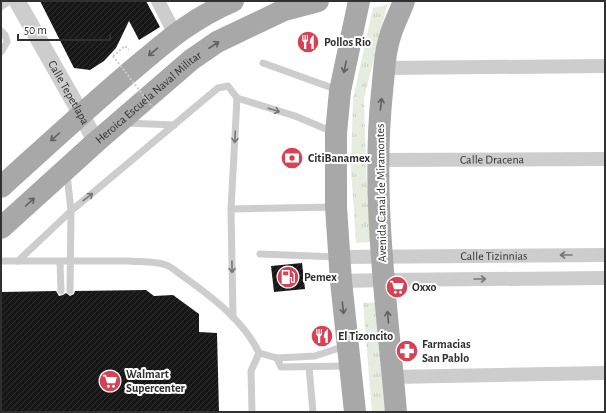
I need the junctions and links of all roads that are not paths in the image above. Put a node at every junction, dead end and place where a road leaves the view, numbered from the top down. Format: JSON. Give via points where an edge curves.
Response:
{"nodes":[{"id":1,"x":9,"y":1,"type":"edge"},
{"id":2,"x":17,"y":1,"type":"edge"},
{"id":3,"x":158,"y":1,"type":"edge"},
{"id":4,"x":233,"y":1,"type":"edge"},
{"id":5,"x":318,"y":1,"type":"edge"},
{"id":6,"x":359,"y":1,"type":"edge"},
{"id":7,"x":404,"y":1,"type":"edge"},
{"id":8,"x":1,"y":7,"type":"edge"},
{"id":9,"x":1,"y":31,"type":"edge"},
{"id":10,"x":175,"y":34,"type":"junction"},
{"id":11,"x":1,"y":52,"type":"edge"},
{"id":12,"x":263,"y":63,"type":"dead end"},
{"id":13,"x":605,"y":66,"type":"edge"},
{"id":14,"x":385,"y":68,"type":"junction"},
{"id":15,"x":340,"y":91,"type":"junction"},
{"id":16,"x":237,"y":98,"type":"junction"},
{"id":17,"x":81,"y":114,"type":"junction"},
{"id":18,"x":120,"y":122,"type":"junction"},
{"id":19,"x":174,"y":125,"type":"junction"},
{"id":20,"x":336,"y":134,"type":"junction"},
{"id":21,"x":96,"y":142,"type":"junction"},
{"id":22,"x":605,"y":159,"type":"edge"},
{"id":23,"x":379,"y":160,"type":"junction"},
{"id":24,"x":66,"y":169,"type":"junction"},
{"id":25,"x":1,"y":187,"type":"edge"},
{"id":26,"x":336,"y":207,"type":"junction"},
{"id":27,"x":231,"y":209,"type":"junction"},
{"id":28,"x":71,"y":211,"type":"junction"},
{"id":29,"x":1,"y":228,"type":"edge"},
{"id":30,"x":260,"y":254,"type":"dead end"},
{"id":31,"x":605,"y":255,"type":"edge"},
{"id":32,"x":339,"y":257,"type":"junction"},
{"id":33,"x":382,"y":257,"type":"junction"},
{"id":34,"x":1,"y":261,"type":"edge"},
{"id":35,"x":18,"y":261,"type":"junction"},
{"id":36,"x":60,"y":262,"type":"junction"},
{"id":37,"x":70,"y":262,"type":"junction"},
{"id":38,"x":605,"y":278,"type":"edge"},
{"id":39,"x":384,"y":280,"type":"junction"},
{"id":40,"x":341,"y":281,"type":"junction"},
{"id":41,"x":61,"y":291,"type":"dead end"},
{"id":42,"x":70,"y":291,"type":"dead end"},
{"id":43,"x":233,"y":317,"type":"junction"},
{"id":44,"x":347,"y":345,"type":"junction"},
{"id":45,"x":259,"y":353,"type":"junction"},
{"id":46,"x":277,"y":358,"type":"junction"},
{"id":47,"x":309,"y":367,"type":"junction"},
{"id":48,"x":350,"y":367,"type":"junction"},
{"id":49,"x":605,"y":373,"type":"edge"},
{"id":50,"x":393,"y":377,"type":"junction"},
{"id":51,"x":252,"y":412,"type":"edge"},
{"id":52,"x":313,"y":412,"type":"edge"},
{"id":53,"x":355,"y":412,"type":"edge"},
{"id":54,"x":396,"y":412,"type":"edge"}],
"edges":[{"from":1,"to":8,"type":"lane"},
{"from":2,"to":17,"type":"street","name":"Calle Tepetlapa"},
{"from":3,"to":10,"type":"street"},
{"from":4,"to":10,"type":"main road","via":[[214,9]]},
{"from":18,"to":5,"type":"main road","name":"Heroica Escuela Naval Militar","one_way":true,"via":[[165,81],[217,42],[284,10]]},
{"from":6,"to":15,"type":"main road","one_way":true},
{"from":7,"to":14,"type":"main road","name":"Avenida Canal de Miramontes","via":[[388,43]]},
{"from":9,"to":11,"type":"lane","via":[[7,42]]},
{"from":10,"to":17,"type":"main road","one_way":true},
{"from":12,"to":15,"type":"lane"},
{"from":13,"to":14,"type":"street"},
{"from":23,"to":14,"type":"main road","name":"Avenida Canal de Miramontes","one_way":true},
{"from":15,"to":20,"type":"main road"},
{"from":16,"to":19,"type":"lane","via":[[228,86],[218,88]]},
{"from":16,"to":20,"type":"lane","one_way":true,"via":[[295,116]]},
{"from":16,"to":27,"type":"lane","one_way":true},
{"from":17,"to":21,"type":"street","name":"Calle Tepetlapa"},
{"from":17,"to":25,"type":"main road","one_way":true},
{"from":18,"to":19,"type":"lane"},
{"from":18,"to":21,"type":"main road","name":"Heroica Escuela Naval Militar"},
{"from":28,"to":19,"type":"lane","one_way":true},
{"from":20,"to":26,"type":"main road"},
{"from":21,"to":24,"type":"main road","name":"Heroica Escuela Naval Militar"},
{"from":22,"to":23,"type":"street","name":"Calle Dracena"},
{"from":23,"to":33,"type":"main road","name":"Avenida Canal de Miramontes"},
{"from":24,"to":28,"type":"lane"},
{"from":29,"to":24,"type":"main road","name":"Heroica Escuela Naval Militar","one_way":true},
{"from":26,"to":27,"type":"lane"},
{"from":26,"to":32,"type":"main road"},
{"from":27,"to":43,"type":"lane","one_way":true},
{"from":28,"to":35,"type":"lane"},
{"from":28,"to":37,"type":"lane"},
{"from":30,"to":32,"type":"lane"},
{"from":31,"to":33,"type":"street","name":"Calle Tizinnias","one_way":true},
{"from":32,"to":33,"type":"street","name":"Calle Tizinnias"},
{"from":32,"to":40,"type":"main road"},
{"from":33,"to":39,"type":"main road","name":"Avenida Canal de Miramontes"},
{"from":34,"to":35,"type":"lane"},
{"from":35,"to":36,"type":"lane"},
{"from":36,"to":37,"type":"lane"},
{"from":36,"to":41,"type":"lane"},
{"from":37,"to":42,"type":"lane"},
{"from":37,"to":43,"type":"lane","via":[[129,261],[166,265],[198,287]]},
{"from":39,"to":38,"type":"street","name":"Calle Tizinnias","one_way":true},
{"from":39,"to":40,"type":"street","name":"Calle Tizinnias"},
{"from":50,"to":39,"type":"main road","name":"Avenida Canal de Miramontes","one_way":true},
{"from":40,"to":44,"type":"main road","one_way":true},
{"from":43,"to":45,"type":"lane","via":[[254,342]]},
{"from":44,"to":46,"type":"lane","via":[[315,356]]},
{"from":44,"to":48,"type":"main road"},
{"from":45,"to":46,"type":"lane"},
{"from":45,"to":51,"type":"lane","via":[[251,371]]},
{"from":46,"to":47,"type":"lane","via":[[281,367]]},
{"from":47,"to":48,"type":"lane"},
{"from":47,"to":52,"type":"lane"},
{"from":48,"to":53,"type":"main road"},
{"from":49,"to":50,"type":"street"},
{"from":50,"to":54,"type":"main road","name":"Avenida Canal de Miramontes"}]}
